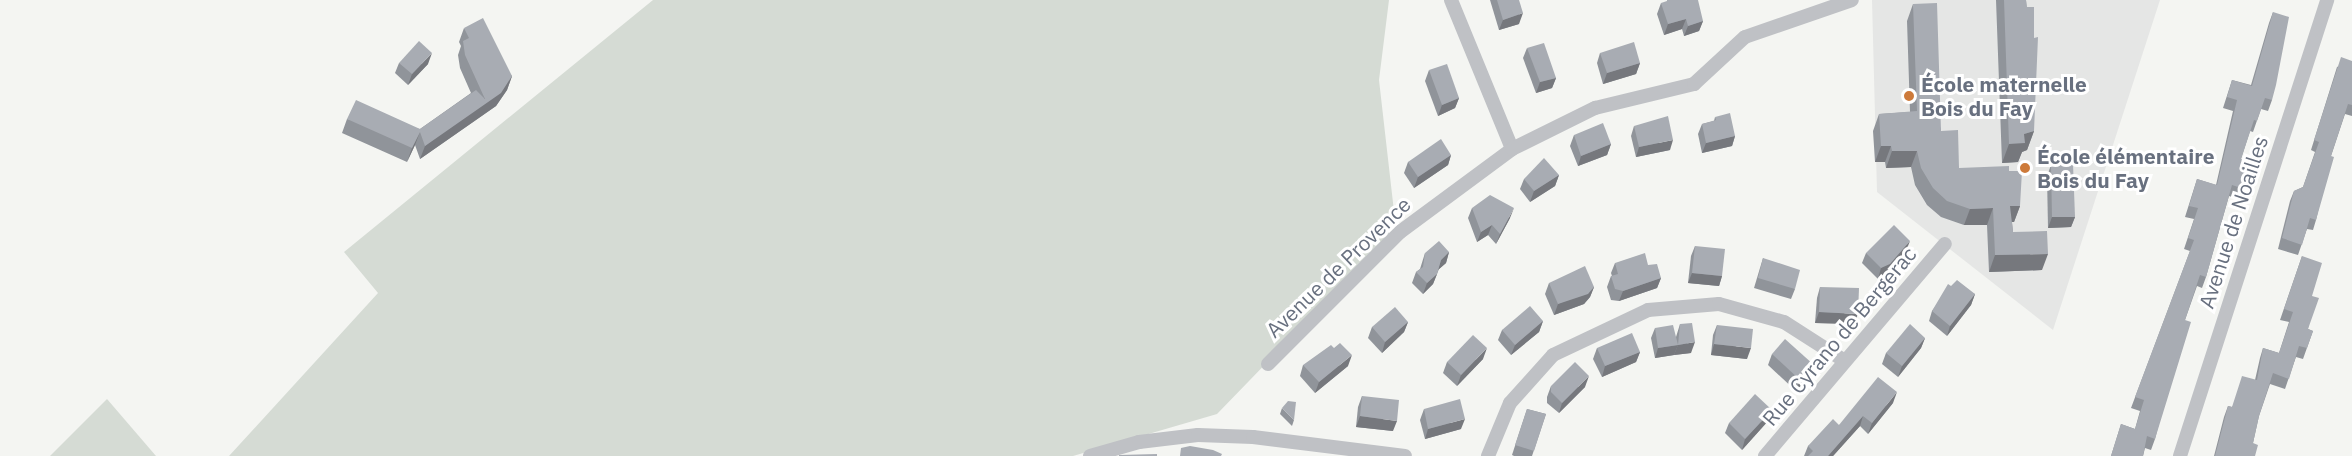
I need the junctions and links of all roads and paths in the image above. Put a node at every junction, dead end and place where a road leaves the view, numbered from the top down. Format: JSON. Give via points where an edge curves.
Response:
{"nodes":[{"id":1,"x":1452,"y":0,"type":"edge"},
{"id":2,"x":1852,"y":0,"type":"edge"},
{"id":3,"x":2327,"y":0,"type":"edge"},
{"id":4,"x":1512,"y":149,"type":"junction"},
{"id":5,"x":1945,"y":244,"type":"dead end"},
{"id":6,"x":1845,"y":361,"type":"junction"},
{"id":7,"x":1268,"y":364,"type":"dead end"},
{"id":8,"x":1090,"y":456,"type":"edge"},
{"id":9,"x":1405,"y":456,"type":"edge"},
{"id":10,"x":1488,"y":456,"type":"edge"},
{"id":11,"x":1765,"y":456,"type":"edge"},
{"id":12,"x":2180,"y":456,"type":"edge"}],
"edges":[{"from":1,"to":4,"type":"street"},
{"from":2,"to":4,"type":"street","name":"Avenue de Provence","via":[[1745,37],[1694,84],[1595,108]]},
{"from":3,"to":12,"type":"street","name":"Avenue de Noailles"},
{"from":4,"to":7,"type":"street","name":"Avenue de Provence","via":[[1400,232]]},
{"from":5,"to":6,"type":"street","name":"Rue Cyrano de Bergerac"},
{"from":6,"to":10,"type":"street","via":[[1784,322],[1719,304],[1648,310],[1553,355],[1510,403]]},
{"from":6,"to":11,"type":"street","name":"Rue Cyrano de Bergerac"},
{"from":8,"to":9,"type":"street","via":[[1139,442],[1198,435],[1253,437]]}]}
